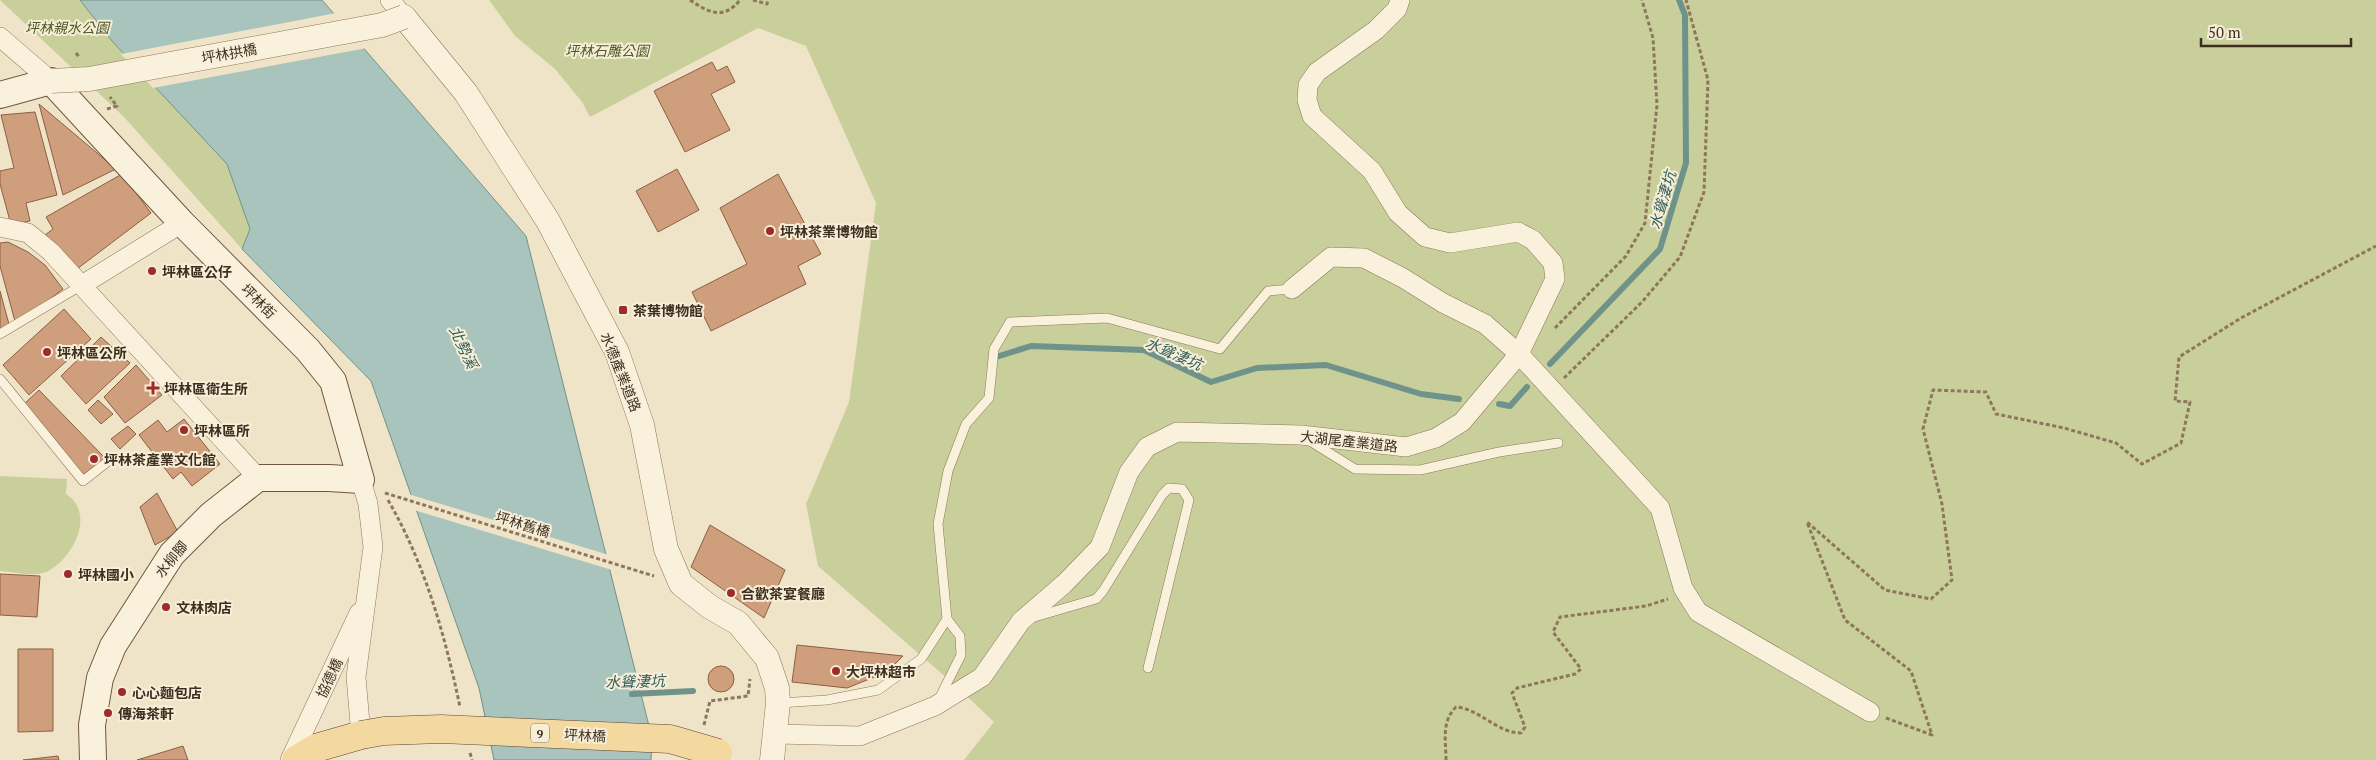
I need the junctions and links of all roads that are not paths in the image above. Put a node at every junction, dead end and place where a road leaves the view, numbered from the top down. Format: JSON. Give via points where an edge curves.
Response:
{"nodes":[{"id":1,"x":1400,"y":0,"type":"edge"},
{"id":2,"x":397,"y":8,"type":"edge"},
{"id":3,"x":0,"y":37,"type":"edge"},
{"id":4,"x":51,"y":81,"type":"junction"},
{"id":5,"x":0,"y":95,"type":"edge"},
{"id":6,"x":182,"y":223,"type":"junction"},
{"id":7,"x":0,"y":227,"type":"edge"},
{"id":8,"x":82,"y":284,"type":"junction"},
{"id":9,"x":1292,"y":289,"type":"joint"},
{"id":10,"x":0,"y":334,"type":"edge"},
{"id":11,"x":1519,"y":354,"type":"junction"},
{"id":12,"x":0,"y":379,"type":"edge"},
{"id":13,"x":1301,"y":435,"type":"junction"},
{"id":14,"x":1558,"y":443,"type":"dead end"},
{"id":15,"x":111,"y":460,"type":"dead end"},
{"id":16,"x":258,"y":478,"type":"junction"},
{"id":17,"x":361,"y":480,"type":"junction"},
{"id":18,"x":368,"y":596,"type":"junction"},
{"id":19,"x":947,"y":619,"type":"junction"},
{"id":20,"x":1021,"y":621,"type":"junction"},
{"id":21,"x":1148,"y":668,"type":"dead end"},
{"id":22,"x":778,"y":703,"type":"junction"},
{"id":23,"x":935,"y":706,"type":"junction"},
{"id":24,"x":1870,"y":712,"type":"road end"},
{"id":25,"x":776,"y":734,"type":"junction"},
{"id":26,"x":361,"y":735,"type":"junction"},
{"id":27,"x":715,"y":749,"type":"edge"},
{"id":28,"x":93,"y":760,"type":"edge"},
{"id":29,"x":290,"y":760,"type":"edge"},
{"id":30,"x":296,"y":760,"type":"edge"},
{"id":31,"x":772,"y":760,"type":"edge"}],
"edges":[{"from":1,"to":11,"type":"street","name":"大湖尾產業道路","via":[[1376,30],[1317,72],[1308,84],[1307,100],[1312,116],[1372,170],[1398,213],[1425,237],[1450,243],[1518,232],[1533,240],[1546,253],[1553,263],[1555,279]]},
{"from":2,"to":4,"type":"street","name":"坪林拱橋","bridge":true,"via":[[382,25],[99,77]]},
{"from":2,"to":22,"type":"street","name":"水德產業道路","via":[[466,93],[548,221],[616,352],[642,426],[666,549],[681,584],[738,624],[767,658],[777,688]]},
{"from":3,"to":4,"type":"street"},
{"from":4,"to":5,"type":"main road"},
{"from":4,"to":6,"type":"main road","name":"坪林街"},
{"from":6,"to":8,"type":"street"},
{"from":6,"to":17,"type":"main road","name":"坪林街","via":[[308,350],[333,381]]},
{"from":7,"to":8,"type":"street","via":[[28,233]]},
{"from":8,"to":10,"type":"lane"},
{"from":8,"to":16,"type":"street"},
{"from":9,"to":11,"type":"street","via":[[1331,257],[1364,258],[1485,324]]},
{"from":9,"to":19,"type":"lane","via":[[1268,291],[1220,349],[1108,318],[1010,322],[994,349],[989,398],[966,424],[948,470],[938,524]]},
{"from":11,"to":13,"type":"street","name":"大湖尾產業道路","via":[[1462,422],[1436,438],[1406,447]]},
{"from":11,"to":24,"type":"street","via":[[1660,508],[1683,588],[1698,612]]},
{"from":12,"to":15,"type":"lane","via":[[83,481]]},
{"from":13,"to":14,"type":"lane","via":[[1355,469],[1420,470]]},
{"from":13,"to":20,"type":"street","name":"大湖尾產業道路","via":[[1177,432],[1147,447],[1129,472],[1100,547]]},
{"from":16,"to":17,"type":"main road"},
{"from":16,"to":28,"type":"main road","name":"水柳腳","via":[[211,515],[172,554],[113,646],[100,678],[92,725]]},
{"from":17,"to":18,"type":"street","name":"協德橋","via":[[368,504],[373,547]]},
{"from":18,"to":26,"type":"street","name":"協德橋","via":[[356,677]]},
{"from":18,"to":29,"type":"street","name":"協德橋"},
{"from":19,"to":22,"type":"lane","via":[[921,659],[878,690],[827,700]]},
{"from":19,"to":23,"type":"lane","via":[[960,636],[960,655]]},
{"from":20,"to":21,"type":"lane","via":[[1096,599],[1162,495],[1169,488],[1182,489],[1189,500]]},
{"from":20,"to":23,"type":"street","name":"大湖尾產業道路","via":[[982,677]]},
{"from":22,"to":25,"type":"street","name":"水德產業道路"},
{"from":23,"to":25,"type":"street","name":"大湖尾產業道路","via":[[860,736]]},
{"from":25,"to":31,"type":"street","name":"水德產業道路"},
{"from":26,"to":27,"type":"main road","name":"坪林橋","number":"9","bridge":true,"via":[[441,729],[670,739]]},
{"from":26,"to":30,"type":"main road","number":"9","via":[[316,748]]}]}
